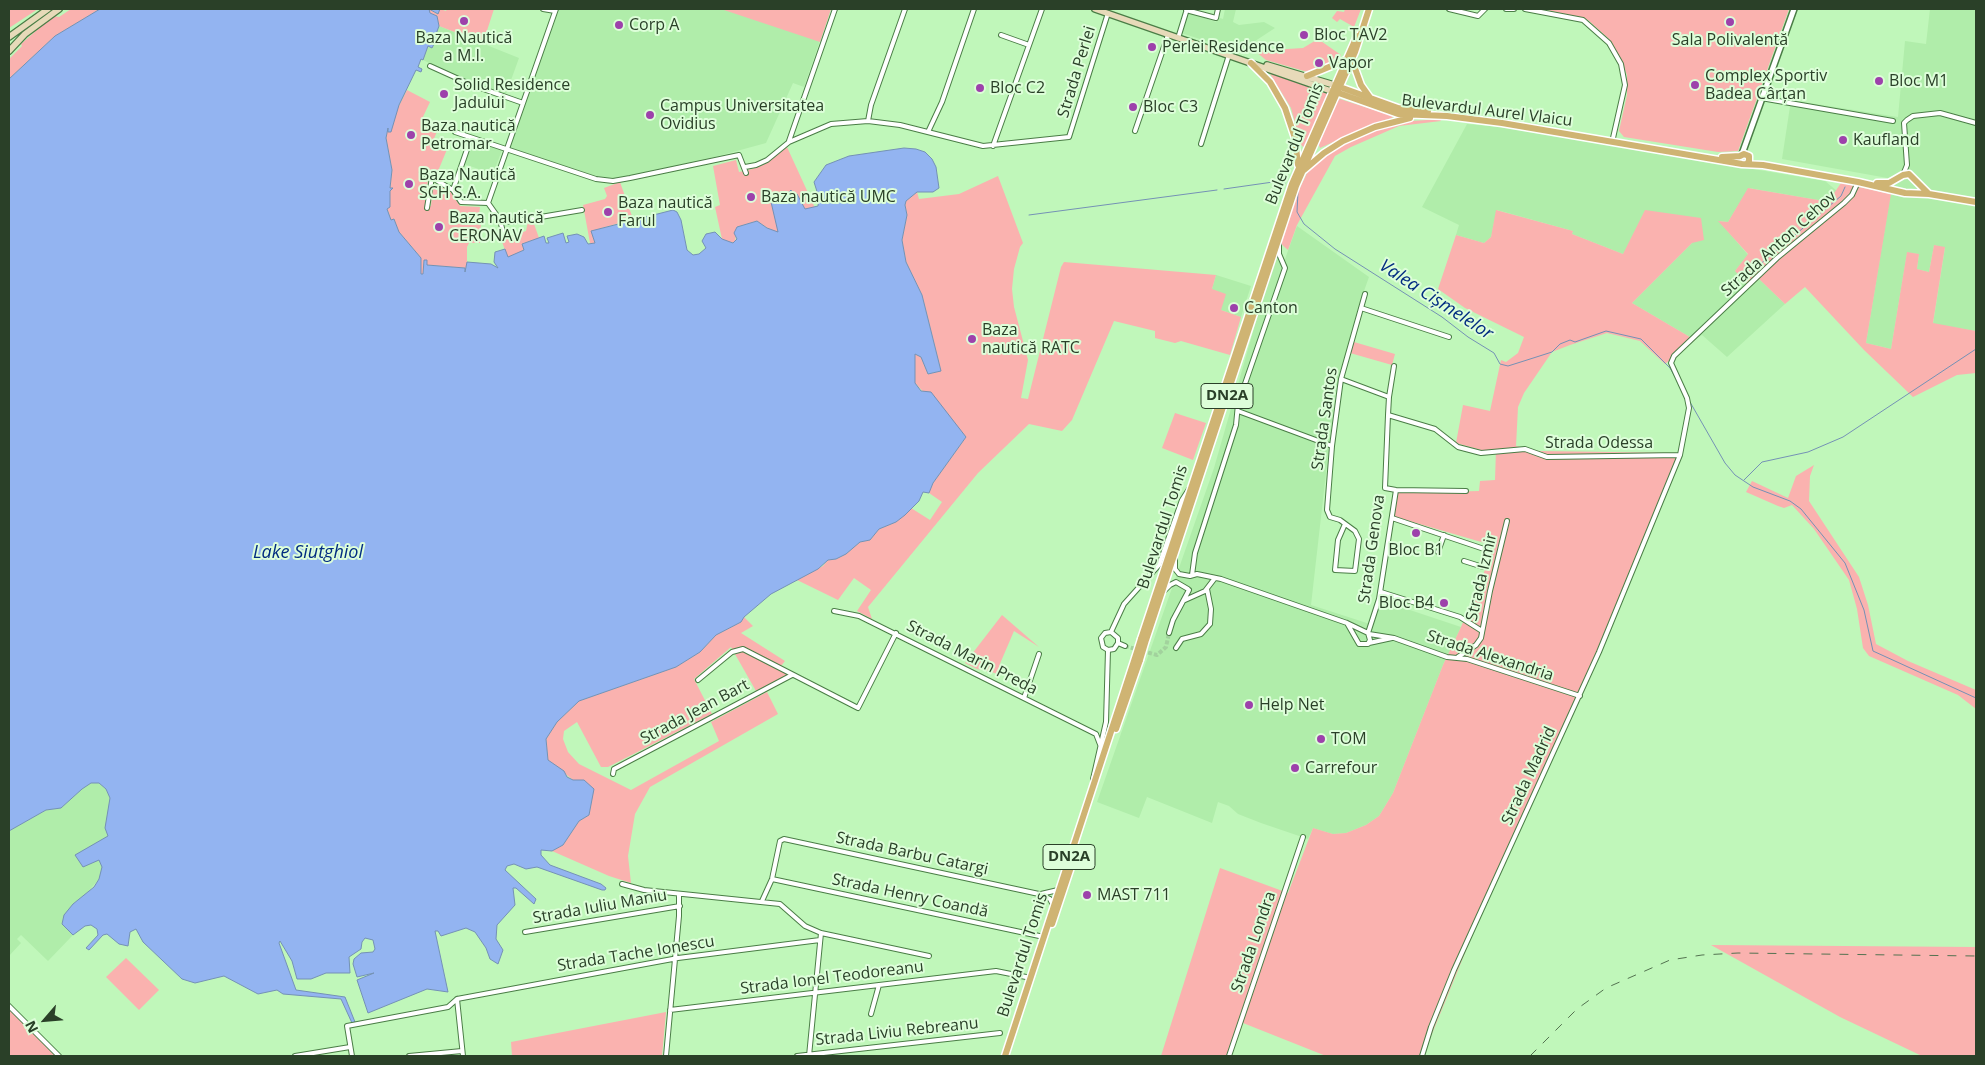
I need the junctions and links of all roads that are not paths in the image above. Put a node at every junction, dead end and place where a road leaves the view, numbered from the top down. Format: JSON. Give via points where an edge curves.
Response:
{"nodes":[{"id":1,"x":48,"y":9,"type":"edge"},
{"id":2,"x":59,"y":9,"type":"edge"},
{"id":3,"x":544,"y":9,"type":"edge"},
{"id":4,"x":835,"y":9,"type":"edge"},
{"id":5,"x":905,"y":9,"type":"edge"},
{"id":6,"x":974,"y":9,"type":"edge"},
{"id":7,"x":1042,"y":9,"type":"edge"},
{"id":8,"x":1095,"y":9,"type":"edge"},
{"id":9,"x":1186,"y":9,"type":"edge"},
{"id":10,"x":1218,"y":9,"type":"edge"},
{"id":11,"x":1449,"y":9,"type":"edge"},
{"id":12,"x":1485,"y":9,"type":"edge"},
{"id":13,"x":1506,"y":9,"type":"edge"},
{"id":14,"x":1514,"y":9,"type":"edge"},
{"id":15,"x":1525,"y":9,"type":"edge"},
{"id":16,"x":1794,"y":9,"type":"edge"},
{"id":17,"x":555,"y":10,"type":"edge"},
{"id":18,"x":1106,"y":11,"type":"edge"},
{"id":19,"x":1368,"y":12,"type":"edge"},
{"id":20,"x":1001,"y":35,"type":"dead end"},
{"id":21,"x":1168,"y":35,"type":"junction"},
{"id":22,"x":1179,"y":35,"type":"junction"},
{"id":23,"x":9,"y":37,"type":"edge"},
{"id":24,"x":1029,"y":45,"type":"junction"},
{"id":25,"x":9,"y":48,"type":"edge"},
{"id":26,"x":1229,"y":56,"type":"junction"},
{"id":27,"x":1349,"y":60,"type":"junction"},
{"id":28,"x":1251,"y":63,"type":"junction"},
{"id":29,"x":430,"y":66,"type":"dead end"},
{"id":30,"x":1306,"y":76,"type":"junction"},
{"id":31,"x":1335,"y":89,"type":"junction"},
{"id":32,"x":1761,"y":98,"type":"junction"},
{"id":33,"x":1372,"y":100,"type":"junction"},
{"id":34,"x":523,"y":103,"type":"junction"},
{"id":35,"x":1434,"y":115,"type":"junction"},
{"id":36,"x":868,"y":121,"type":"junction"},
{"id":37,"x":1893,"y":121,"type":"dead end"},
{"id":38,"x":1976,"y":123,"type":"edge"},
{"id":39,"x":1135,"y":131,"type":"dead end"},
{"id":40,"x":455,"y":132,"type":"dead end"},
{"id":41,"x":928,"y":132,"type":"junction"},
{"id":42,"x":471,"y":138,"type":"junction"},
{"id":43,"x":1613,"y":138,"type":"junction"},
{"id":44,"x":789,"y":142,"type":"junction"},
{"id":45,"x":1201,"y":144,"type":"dead end"},
{"id":46,"x":993,"y":146,"type":"junction"},
{"id":47,"x":506,"y":150,"type":"junction"},
{"id":48,"x":1745,"y":158,"type":"junction"},
{"id":49,"x":1906,"y":165,"type":"junction"},
{"id":50,"x":744,"y":167,"type":"junction"},
{"id":51,"x":422,"y":172,"type":"dead end"},
{"id":52,"x":1299,"y":172,"type":"junction"},
{"id":53,"x":746,"y":173,"type":"dead end"},
{"id":54,"x":1902,"y":175,"type":"junction"},
{"id":55,"x":432,"y":177,"type":"junction"},
{"id":56,"x":1914,"y":178,"type":"junction"},
{"id":57,"x":1858,"y":182,"type":"junction"},
{"id":58,"x":453,"y":190,"type":"junction"},
{"id":59,"x":1901,"y":191,"type":"junction"},
{"id":60,"x":1910,"y":192,"type":"junction"},
{"id":61,"x":1930,"y":194,"type":"junction"},
{"id":62,"x":1976,"y":202,"type":"edge"},
{"id":63,"x":488,"y":203,"type":"junction"},
{"id":64,"x":427,"y":208,"type":"dead end"},
{"id":65,"x":582,"y":210,"type":"dead end"},
{"id":66,"x":500,"y":220,"type":"junction"},
{"id":67,"x":504,"y":236,"type":"dead end"},
{"id":68,"x":1280,"y":238,"type":"junction"},
{"id":69,"x":1365,"y":294,"type":"dead end"},
{"id":70,"x":1361,"y":308,"type":"junction"},
{"id":71,"x":1449,"y":337,"type":"dead end"},
{"id":72,"x":1394,"y":366,"type":"dead end"},
{"id":73,"x":1341,"y":379,"type":"junction"},
{"id":74,"x":1390,"y":397,"type":"junction"},
{"id":75,"x":1238,"y":411,"type":"junction"},
{"id":76,"x":1388,"y":415,"type":"junction"},
{"id":77,"x":1332,"y":446,"type":"junction"},
{"id":78,"x":1680,"y":455,"type":"junction"},
{"id":79,"x":1193,"y":483,"type":"junction"},
{"id":80,"x":1396,"y":490,"type":"junction"},
{"id":81,"x":1466,"y":491,"type":"dead end"},
{"id":82,"x":1392,"y":518,"type":"junction"},
{"id":83,"x":1507,"y":521,"type":"dead end"},
{"id":84,"x":1345,"y":524,"type":"junction"},
{"id":85,"x":1444,"y":536,"type":"junction"},
{"id":86,"x":1438,"y":552,"type":"dead end"},
{"id":87,"x":1175,"y":555,"type":"junction"},
{"id":88,"x":1464,"y":561,"type":"dead end"},
{"id":89,"x":1193,"y":563,"type":"junction"},
{"id":90,"x":1202,"y":575,"type":"junction"},
{"id":91,"x":1191,"y":576,"type":"junction"},
{"id":92,"x":1215,"y":578,"type":"junction"},
{"id":93,"x":1207,"y":588,"type":"junction"},
{"id":94,"x":1188,"y":589,"type":"junction"},
{"id":95,"x":1381,"y":592,"type":"junction"},
{"id":96,"x":1197,"y":594,"type":"junction"},
{"id":97,"x":1161,"y":595,"type":"junction"},
{"id":98,"x":1185,"y":600,"type":"junction"},
{"id":99,"x":1209,"y":603,"type":"junction"},
{"id":100,"x":834,"y":611,"type":"dead end"},
{"id":101,"x":1347,"y":623,"type":"junction"},
{"id":102,"x":1363,"y":631,"type":"junction"},
{"id":103,"x":1482,"y":631,"type":"junction"},
{"id":104,"x":1111,"y":632,"type":"junction"},
{"id":105,"x":896,"y":633,"type":"junction"},
{"id":106,"x":1169,"y":633,"type":"tunnel mouth"},
{"id":107,"x":1369,"y":634,"type":"junction"},
{"id":108,"x":1356,"y":637,"type":"junction"},
{"id":109,"x":1394,"y":638,"type":"junction"},
{"id":110,"x":1144,"y":640,"type":"junction"},
{"id":111,"x":1118,"y":643,"type":"junction"},
{"id":112,"x":1368,"y":644,"type":"junction"},
{"id":113,"x":1126,"y":646,"type":"tunnel mouth"},
{"id":114,"x":1176,"y":648,"type":"dead end"},
{"id":115,"x":1108,"y":650,"type":"junction"},
{"id":116,"x":1039,"y":654,"type":"dead end"},
{"id":117,"x":1458,"y":657,"type":"junction"},
{"id":118,"x":1137,"y":659,"type":"junction"},
{"id":119,"x":792,"y":676,"type":"junction"},
{"id":120,"x":698,"y":680,"type":"dead end"},
{"id":121,"x":1580,"y":696,"type":"junction"},
{"id":122,"x":1024,"y":698,"type":"junction"},
{"id":123,"x":1105,"y":730,"type":"junction"},
{"id":124,"x":1096,"y":734,"type":"junction"},
{"id":125,"x":1101,"y":747,"type":"junction"},
{"id":126,"x":613,"y":774,"type":"dead end"},
{"id":127,"x":1089,"y":797,"type":"junction"},
{"id":128,"x":1303,"y":837,"type":"dead end"},
{"id":129,"x":772,"y":879,"type":"junction"},
{"id":130,"x":622,"y":884,"type":"dead end"},
{"id":131,"x":1059,"y":889,"type":"junction"},
{"id":132,"x":679,"y":894,"type":"junction"},
{"id":133,"x":1039,"y":894,"type":"junction"},
{"id":134,"x":762,"y":901,"type":"junction"},
{"id":135,"x":1054,"y":905,"type":"junction"},
{"id":136,"x":680,"y":906,"type":"junction"},
{"id":137,"x":525,"y":932,"type":"dead end"},
{"id":138,"x":821,"y":933,"type":"junction"},
{"id":139,"x":1044,"y":937,"type":"junction"},
{"id":140,"x":820,"y":940,"type":"junction"},
{"id":141,"x":929,"y":956,"type":"dead end"},
{"id":142,"x":675,"y":959,"type":"junction"},
{"id":143,"x":1030,"y":978,"type":"junction"},
{"id":144,"x":879,"y":986,"type":"junction"},
{"id":145,"x":815,"y":993,"type":"junction"},
{"id":146,"x":457,"y":999,"type":"junction"},
{"id":147,"x":9,"y":1006,"type":"edge"},
{"id":148,"x":670,"y":1010,"type":"junction"},
{"id":149,"x":871,"y":1014,"type":"dead end"},
{"id":150,"x":1000,"y":1033,"type":"dead end"},
{"id":151,"x":350,"y":1047,"type":"junction"},
{"id":152,"x":462,"y":1051,"type":"junction"},
{"id":153,"x":60,"y":1056,"type":"edge"},
{"id":154,"x":295,"y":1056,"type":"edge"},
{"id":155,"x":352,"y":1056,"type":"edge"},
{"id":156,"x":409,"y":1056,"type":"edge"},
{"id":157,"x":463,"y":1056,"type":"edge"},
{"id":158,"x":666,"y":1056,"type":"edge"},
{"id":159,"x":797,"y":1056,"type":"edge"},
{"id":160,"x":809,"y":1056,"type":"edge"},
{"id":161,"x":1005,"y":1056,"type":"edge"},
{"id":162,"x":1009,"y":1056,"type":"edge"},
{"id":163,"x":1229,"y":1056,"type":"edge"},
{"id":164,"x":1422,"y":1056,"type":"edge"}],
"edges":[{"from":1,"to":23,"type":"main road"},
{"from":2,"to":25,"type":"main road"},
{"from":3,"to":17,"type":"street"},
{"from":4,"to":44,"type":"street"},
{"from":5,"to":36,"type":"street"},
{"from":6,"to":41,"type":"street","via":[[942,102]]},
{"from":7,"to":24,"type":"street"},
{"from":8,"to":18,"type":"main road","name":"Bulevardul Aurel Vlaicu"},
{"from":9,"to":10,"type":"street","via":[[1216,18]]},
{"from":9,"to":22,"type":"street"},
{"from":11,"to":12,"type":"street","via":[[1478,16]]},
{"from":13,"to":14,"type":"street"},
{"from":15,"to":43,"type":"street","via":[[1583,20],[1609,43],[1621,64],[1625,85]]},
{"from":16,"to":32,"type":"street"},
{"from":17,"to":34,"type":"street"},
{"from":18,"to":21,"type":"main road","name":"Bulevardul Aurel Vlaicu"},
{"from":18,"to":22,"type":"main road","name":"Bulevardul Aurel Vlaicu"},
{"from":18,"to":46,"type":"street","name":"Strada Perlei","via":[[1069,137]]},
{"from":19,"to":27,"type":"main road","name":"Bulevardul Tomis","number":"DN2A"},
{"from":20,"to":24,"type":"street"},
{"from":21,"to":26,"type":"main road","name":"Bulevardul Aurel Vlaicu"},
{"from":21,"to":39,"type":"street"},
{"from":22,"to":30,"type":"main road","name":"Bulevardul Aurel Vlaicu"},
{"from":24,"to":46,"type":"street"},
{"from":26,"to":28,"type":"main road","name":"Bulevardul Aurel Vlaicu"},
{"from":26,"to":45,"type":"street"},
{"from":27,"to":30,"type":"main road"},
{"from":27,"to":31,"type":"main road","name":"Bulevardul Tomis","number":"DN2A"},
{"from":27,"to":33,"type":"main road"},
{"from":28,"to":31,"type":"main road","name":"Bulevardul Aurel Vlaicu"},
{"from":28,"to":52,"type":"main road","via":[[1270,82],[1285,108],[1296,145]]},
{"from":29,"to":34,"type":"street"},
{"from":30,"to":31,"type":"main road","name":"Bulevardul Aurel Vlaicu"},
{"from":31,"to":33,"type":"main road","name":"Bulevardul Aurel Vlaicu"},
{"from":31,"to":35,"type":"main road","name":"Bulevardul Aurel Vlaicu","via":[[1398,114]]},
{"from":31,"to":52,"type":"main road","name":"Bulevardul Tomis","number":"DN2A"},
{"from":32,"to":37,"type":"street"},
{"from":32,"to":48,"type":"street","via":[[1746,141]]},
{"from":33,"to":43,"type":"main road","name":"Bulevardul Aurel Vlaicu","via":[[1398,108],[1499,119]]},
{"from":34,"to":47,"type":"street"},
{"from":35,"to":48,"type":"main road","name":"Bulevardul Aurel Vlaicu"},
{"from":35,"to":52,"type":"main road","via":[[1375,127],[1332,148]]},
{"from":36,"to":41,"type":"street"},
{"from":36,"to":44,"type":"street","via":[[831,124]]},
{"from":38,"to":49,"type":"street","via":[[1940,113],[1913,116],[1904,124]]},
{"from":40,"to":42,"type":"street"},
{"from":41,"to":46,"type":"street","via":[[973,145]]},
{"from":42,"to":47,"type":"street"},
{"from":42,"to":58,"type":"street"},
{"from":43,"to":48,"type":"main road","name":"Bulevardul Aurel Vlaicu"},
{"from":44,"to":50,"type":"street","via":[[756,166]]},
{"from":47,"to":50,"type":"street","via":[[596,179],[614,180],[739,155]]},
{"from":47,"to":63,"type":"street"},
{"from":48,"to":57,"type":"main road","name":"Bulevardul Aurel Vlaicu","via":[[1763,165]]},
{"from":49,"to":54,"type":"street"},
{"from":49,"to":56,"type":"street"},
{"from":50,"to":53,"type":"street"},
{"from":51,"to":55,"type":"street"},
{"from":52,"to":68,"type":"main road","name":"Bulevardul Tomis","number":"DN2A"},
{"from":52,"to":79,"type":"main road","name":"Bulevardul Tomis","number":"DN2A"},
{"from":54,"to":56,"type":"main road"},
{"from":54,"to":57,"type":"main road","name":"Bulevardul Aurel Vlaicu","via":[[1889,183]]},
{"from":54,"to":59,"type":"main road","via":[[1897,182]]},
{"from":55,"to":58,"type":"street"},
{"from":55,"to":64,"type":"street"},
{"from":56,"to":60,"type":"main road","via":[[1916,187]]},
{"from":56,"to":61,"type":"main road"},
{"from":57,"to":59,"type":"main road","name":"Bulevardul Aurel Vlaicu"},
{"from":57,"to":78,"type":"street","name":"Strada Anton Cehov","via":[[1844,203],[1777,258],[1674,356],[1671,363],[1689,408]]},
{"from":58,"to":63,"type":"street","via":[[464,203]]},
{"from":59,"to":60,"type":"main road"},
{"from":60,"to":61,"type":"main road"},
{"from":61,"to":62,"type":"main road"},
{"from":63,"to":66,"type":"street"},
{"from":65,"to":66,"type":"street","via":[[511,222]]},
{"from":66,"to":67,"type":"street"},
{"from":68,"to":75,"type":"street","via":[[1278,254],[1285,268]]},
{"from":68,"to":87,"type":"main road","name":"Bulevardul Tomis","number":"DN2A"},
{"from":69,"to":70,"type":"street","name":"Strada Santos"},
{"from":70,"to":71,"type":"street"},
{"from":70,"to":73,"type":"street","name":"Strada Santos"},
{"from":72,"to":74,"type":"street"},
{"from":73,"to":74,"type":"street"},
{"from":73,"to":77,"type":"street","name":"Strada Santos"},
{"from":74,"to":76,"type":"street"},
{"from":75,"to":77,"type":"street"},
{"from":75,"to":89,"type":"street"},
{"from":76,"to":78,"type":"street","name":"Strada Odessa","via":[[1435,429],[1458,448],[1481,453],[1526,449],[1547,457]]},
{"from":76,"to":80,"type":"street","name":"Strada Genova","via":[[1384,486]]},
{"from":77,"to":84,"type":"street","name":"Strada Santos","via":[[1327,514]]},
{"from":78,"to":121,"type":"street","name":"Strada Madrid"},
{"from":79,"to":104,"type":"street","via":[[1182,500],[1159,565],[1124,604]]},
{"from":79,"to":110,"type":"main road","name":"Bulevardul Tomis","number":"DN2A"},
{"from":80,"to":81,"type":"street"},
{"from":80,"to":82,"type":"street","name":"Strada Genova"},
{"from":82,"to":85,"type":"street"},
{"from":82,"to":95,"type":"street","name":"Strada Genova"},
{"from":83,"to":103,"type":"street","name":"Strada Izmir"},
{"from":84,"to":84,"type":"street","via":[[1355,531],[1359,539],[1355,571],[1335,570],[1338,540]]},
{"from":85,"to":86,"type":"street"},
{"from":85,"to":88,"type":"street","via":[[1490,550],[1483,567]]},
{"from":87,"to":91,"type":"street","via":[[1177,572]]},
{"from":87,"to":97,"type":"main road","name":"Bulevardul Tomis","number":"DN2A"},
{"from":89,"to":90,"type":"street"},
{"from":89,"to":91,"type":"street"},
{"from":90,"to":91,"type":"street"},
{"from":90,"to":92,"type":"street"},
{"from":90,"to":93,"type":"street","via":[[1207,580]]},
{"from":91,"to":94,"type":"street","via":[[1187,581]]},
{"from":92,"to":93,"type":"street"},
{"from":92,"to":101,"type":"street"},
{"from":93,"to":96,"type":"street"},
{"from":93,"to":99,"type":"street"},
{"from":94,"to":96,"type":"street"},
{"from":94,"to":97,"type":"street","via":[[1173,583]]},
{"from":94,"to":98,"type":"street"},
{"from":95,"to":103,"type":"street","via":[[1460,618]]},
{"from":95,"to":107,"type":"street","name":"Strada Genova"},
{"from":96,"to":98,"type":"street"},
{"from":96,"to":99,"type":"street"},
{"from":97,"to":110,"type":"main road","name":"Bulevardul Tomis","number":"DN2A"},
{"from":98,"to":106,"type":"street"},
{"from":99,"to":114,"type":"street","via":[[1212,617],[1206,630],[1182,639]]},
{"from":100,"to":105,"type":"street","name":"Strada Marin Preda","via":[[859,616]]},
{"from":101,"to":102,"type":"street"},
{"from":101,"to":108,"type":"street"},
{"from":102,"to":107,"type":"street"},
{"from":102,"to":108,"type":"street"},
{"from":103,"to":117,"type":"street","name":"Strada Izmir","via":[[1476,644]]},
{"from":104,"to":111,"type":"street","via":[[1116,635]]},
{"from":104,"to":115,"type":"street","via":[[1101,638],[1103,647]]},
{"from":105,"to":119,"type":"street","via":[[858,708]]},
{"from":105,"to":122,"type":"street","name":"Strada Marin Preda"},
{"from":107,"to":109,"type":"street","name":"Strada Alexandria"},
{"from":107,"to":112,"type":"street"},
{"from":108,"to":112,"type":"street","via":[[1358,644]]},
{"from":109,"to":112,"type":"street"},
{"from":109,"to":117,"type":"street","name":"Strada Alexandria","via":[[1447,657]]},
{"from":110,"to":118,"type":"main road","name":"Bulevardul Tomis","number":"DN2A","bridge":true},
{"from":111,"to":113,"type":"street"},
{"from":111,"to":115,"type":"street","via":[[1116,648]]},
{"from":115,"to":123,"type":"street"},
{"from":116,"to":122,"type":"street"},
{"from":117,"to":121,"type":"street","name":"Strada Alexandria"},
{"from":118,"to":127,"type":"main road","name":"Bulevardul Tomis","number":"DN2A"},
{"from":118,"to":162,"type":"main road","name":"Bulevardul Tomis","number":"DN2A"},
{"from":119,"to":120,"type":"street","via":[[743,649],[732,652]]},
{"from":119,"to":126,"type":"street","name":"Strada Jean Bart","via":[[614,769]]},
{"from":121,"to":164,"type":"street","name":"Strada Madrid","via":[[1454,970]]},
{"from":122,"to":124,"type":"street","name":"Strada Marin Preda"},
{"from":123,"to":124,"type":"street"},
{"from":123,"to":125,"type":"street"},
{"from":124,"to":125,"type":"street"},
{"from":125,"to":127,"type":"street"},
{"from":127,"to":131,"type":"main road","name":"Bulevardul Tomis","number":"DN2A"},
{"from":128,"to":163,"type":"street","name":"Strada Londra"},
{"from":129,"to":133,"type":"street","name":"Strada Barbu Catargi","via":[[780,841],[784,839]]},
{"from":129,"to":134,"type":"street"},
{"from":129,"to":139,"type":"street","name":"Strada Henry Coandă"},
{"from":130,"to":132,"type":"street"},
{"from":131,"to":133,"type":"street","name":"Strada Barbu Catargi"},
{"from":131,"to":135,"type":"main road","name":"Bulevardul Tomis","number":"DN2A"},
{"from":132,"to":134,"type":"street","name":"Strada Iuliu Maniu"},
{"from":132,"to":136,"type":"street"},
{"from":133,"to":135,"type":"street","name":"Strada Barbu Catargi"},
{"from":134,"to":138,"type":"street","name":"Strada Iuliu Maniu","via":[[784,905],[805,926]]},
{"from":135,"to":139,"type":"main road","name":"Bulevardul Tomis","number":"DN2A"},
{"from":136,"to":137,"type":"street","name":"Strada Iuliu Maniu"},
{"from":136,"to":142,"type":"street"},
{"from":138,"to":140,"type":"street"},
{"from":138,"to":141,"type":"street","name":"Strada Iuliu Maniu"},
{"from":139,"to":143,"type":"main road","name":"Bulevardul Tomis","number":"DN2A"},
{"from":140,"to":142,"type":"street","name":"Strada Tache Ionescu"},
{"from":140,"to":145,"type":"street"},
{"from":142,"to":146,"type":"street","name":"Strada Tache Ionescu"},
{"from":142,"to":148,"type":"street"},
{"from":143,"to":144,"type":"street","name":"Strada Ionel Teodoreanu","via":[[996,971]]},
{"from":143,"to":161,"type":"main road","name":"Bulevardul Tomis","number":"DN2A"},
{"from":144,"to":145,"type":"street","name":"Strada Ionel Teodoreanu"},
{"from":144,"to":149,"type":"street"},
{"from":145,"to":148,"type":"street","name":"Strada Ionel Teodoreanu"},
{"from":145,"to":160,"type":"street"},
{"from":146,"to":151,"type":"street","name":"Strada Tache Ionescu","via":[[448,1007],[347,1026]]},
{"from":146,"to":152,"type":"street"},
{"from":147,"to":153,"type":"street"},
{"from":148,"to":158,"type":"street"},
{"from":150,"to":160,"type":"street","name":"Strada Liviu Rebreanu"},
{"from":151,"to":154,"type":"street"},
{"from":151,"to":155,"type":"street"},
{"from":152,"to":156,"type":"street"},
{"from":152,"to":157,"type":"street"},
{"from":159,"to":160,"type":"street","name":"Strada Liviu Rebreanu"}]}
